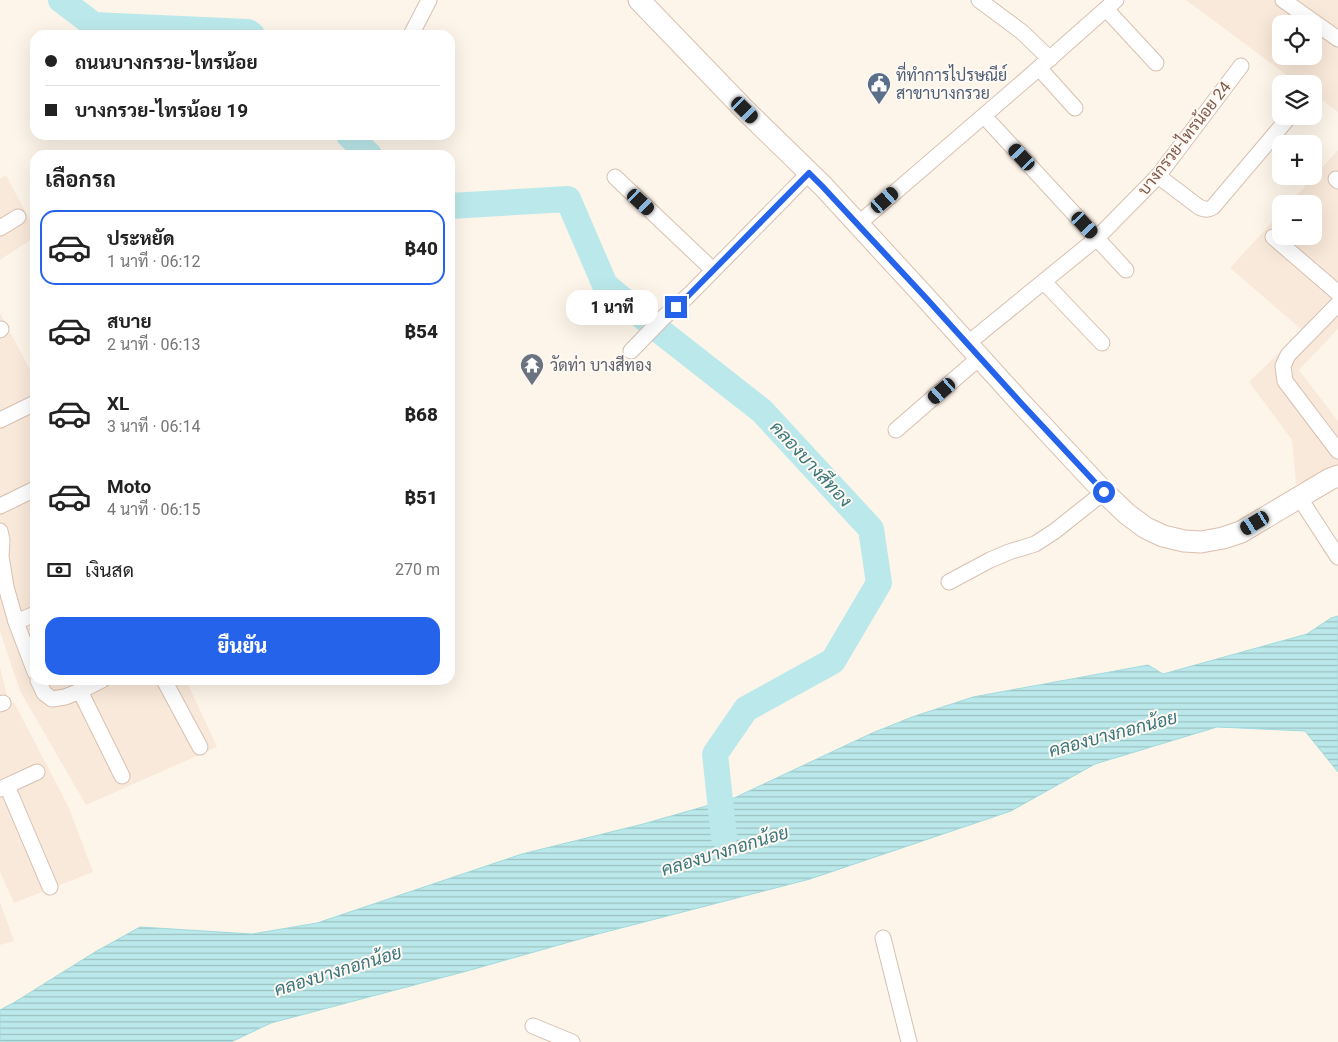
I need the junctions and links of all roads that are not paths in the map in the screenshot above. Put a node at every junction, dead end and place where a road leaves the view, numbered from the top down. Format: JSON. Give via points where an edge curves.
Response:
{"nodes":[{"id":1,"x":429,"y":0,"type":"edge"},
{"id":2,"x":639,"y":0,"type":"edge"},
{"id":3,"x":979,"y":0,"type":"edge"},
{"id":4,"x":1283,"y":0,"type":"edge"},
{"id":5,"x":1111,"y":5,"type":"edge"},
{"id":6,"x":414,"y":30,"type":"edge"},
{"id":7,"x":1338,"y":39,"type":"edge"},
{"id":8,"x":1044,"y":63,"type":"junction"},
{"id":9,"x":1156,"y":63,"type":"dead end"},
{"id":10,"x":1241,"y":66,"type":"dead end"},
{"id":11,"x":1075,"y":108,"type":"dead end"},
{"id":12,"x":984,"y":116,"type":"junction"},
{"id":13,"x":1282,"y":125,"type":"edge"},
{"id":14,"x":809,"y":173,"type":"junction"},
{"id":15,"x":1158,"y":176,"type":"junction"},
{"id":16,"x":615,"y":177,"type":"dead end"},
{"id":17,"x":18,"y":217,"type":"dead end"},
{"id":18,"x":857,"y":225,"type":"junction"},
{"id":19,"x":0,"y":228,"type":"edge"},
{"id":20,"x":1098,"y":238,"type":"junction"},
{"id":21,"x":1282,"y":245,"type":"edge"},
{"id":22,"x":713,"y":270,"type":"junction"},
{"id":23,"x":1126,"y":270,"type":"dead end"},
{"id":24,"x":1044,"y":282,"type":"junction"},
{"id":25,"x":1338,"y":293,"type":"edge"},
{"id":26,"x":1338,"y":304,"type":"edge"},
{"id":27,"x":1102,"y":342,"type":"dead end"},
{"id":28,"x":635,"y":346,"type":"dead end"},
{"id":29,"x":973,"y":351,"type":"junction"},
{"id":30,"x":30,"y":405,"type":"edge"},
{"id":31,"x":0,"y":420,"type":"edge"},
{"id":32,"x":896,"y":430,"type":"dead end"},
{"id":33,"x":1338,"y":451,"type":"edge"},
{"id":34,"x":1338,"y":476,"type":"edge"},
{"id":35,"x":30,"y":491,"type":"edge"},
{"id":36,"x":1104,"y":492,"type":"junction"},
{"id":37,"x":1299,"y":497,"type":"junction"},
{"id":38,"x":0,"y":506,"type":"edge"},
{"id":39,"x":0,"y":531,"type":"edge"},
{"id":40,"x":1338,"y":557,"type":"edge"},
{"id":41,"x":949,"y":582,"type":"dead end"},
{"id":42,"x":30,"y":616,"type":"edge"},
{"id":43,"x":16,"y":622,"type":"junction"},
{"id":44,"x":30,"y":659,"type":"edge"},
{"id":45,"x":40,"y":685,"type":"edge"},
{"id":46,"x":92,"y":685,"type":"edge"},
{"id":47,"x":167,"y":685,"type":"edge"},
{"id":48,"x":80,"y":691,"type":"junction"},
{"id":49,"x":200,"y":748,"type":"dead end"},
{"id":50,"x":37,"y":772,"type":"dead end"},
{"id":51,"x":122,"y":776,"type":"dead end"},
{"id":52,"x":4,"y":788,"type":"edge"},
{"id":53,"x":50,"y":887,"type":"dead end"},
{"id":54,"x":883,"y":938,"type":"dead end"},
{"id":55,"x":533,"y":1026,"type":"dead end"},
{"id":56,"x":572,"y":1042,"type":"edge"},
{"id":57,"x":910,"y":1042,"type":"edge"}],
"edges":[{"from":1,"to":6,"type":"street"},
{"from":2,"to":14,"type":"main road"},
{"from":3,"to":8,"type":"street","via":[[1022,32]]},
{"from":4,"to":7,"type":"street"},
{"from":5,"to":8,"type":"street"},
{"from":5,"to":9,"type":"street"},
{"from":8,"to":11,"type":"street"},
{"from":8,"to":12,"type":"street"},
{"from":10,"to":15,"type":"street","name":"บางกรวย-ไทรน้อย 24"},
{"from":12,"to":18,"type":"street"},
{"from":12,"to":20,"type":"street"},
{"from":13,"to":15,"type":"street","via":[[1209,210],[1203,210]]},
{"from":14,"to":18,"type":"main road"},
{"from":14,"to":22,"type":"street"},
{"from":15,"to":20,"type":"street","name":"บางกรวย-ไทรน้อย 24"},
{"from":16,"to":22,"type":"street"},
{"from":17,"to":19,"type":"street"},
{"from":18,"to":29,"type":"main road"},
{"from":20,"to":23,"type":"street"},
{"from":20,"to":24,"type":"street","name":"บางกรวย-ไทรน้อย 24"},
{"from":21,"to":25,"type":"street"},
{"from":22,"to":28,"type":"street"},
{"from":24,"to":27,"type":"street"},
{"from":24,"to":29,"type":"street","name":"บางกรวย-ไทรน้อย 24"},
{"from":26,"to":33,"type":"street","via":[[1288,355],[1283,366],[1285,380]]},
{"from":29,"to":32,"type":"street","name":"บางกรวย-ไทรน้อย 24"},
{"from":29,"to":36,"type":"main road"},
{"from":30,"to":31,"type":"street"},
{"from":34,"to":37,"type":"main road"},
{"from":35,"to":38,"type":"street"},
{"from":36,"to":37,"type":"main road","via":[[1146,528],[1163,536],[1201,542],[1240,532]]},
{"from":36,"to":41,"type":"street","via":[[1035,544],[990,560]]},
{"from":37,"to":40,"type":"street"},
{"from":39,"to":43,"type":"street","via":[[6,587]]},
{"from":42,"to":43,"type":"street"},
{"from":43,"to":44,"type":"street"},
{"from":45,"to":48,"type":"street","via":[[52,699]]},
{"from":46,"to":48,"type":"street"},
{"from":47,"to":49,"type":"street"},
{"from":48,"to":51,"type":"street"},
{"from":50,"to":52,"type":"street"},
{"from":52,"to":53,"type":"street"},
{"from":54,"to":57,"type":"street"},
{"from":55,"to":56,"type":"street"}]}
